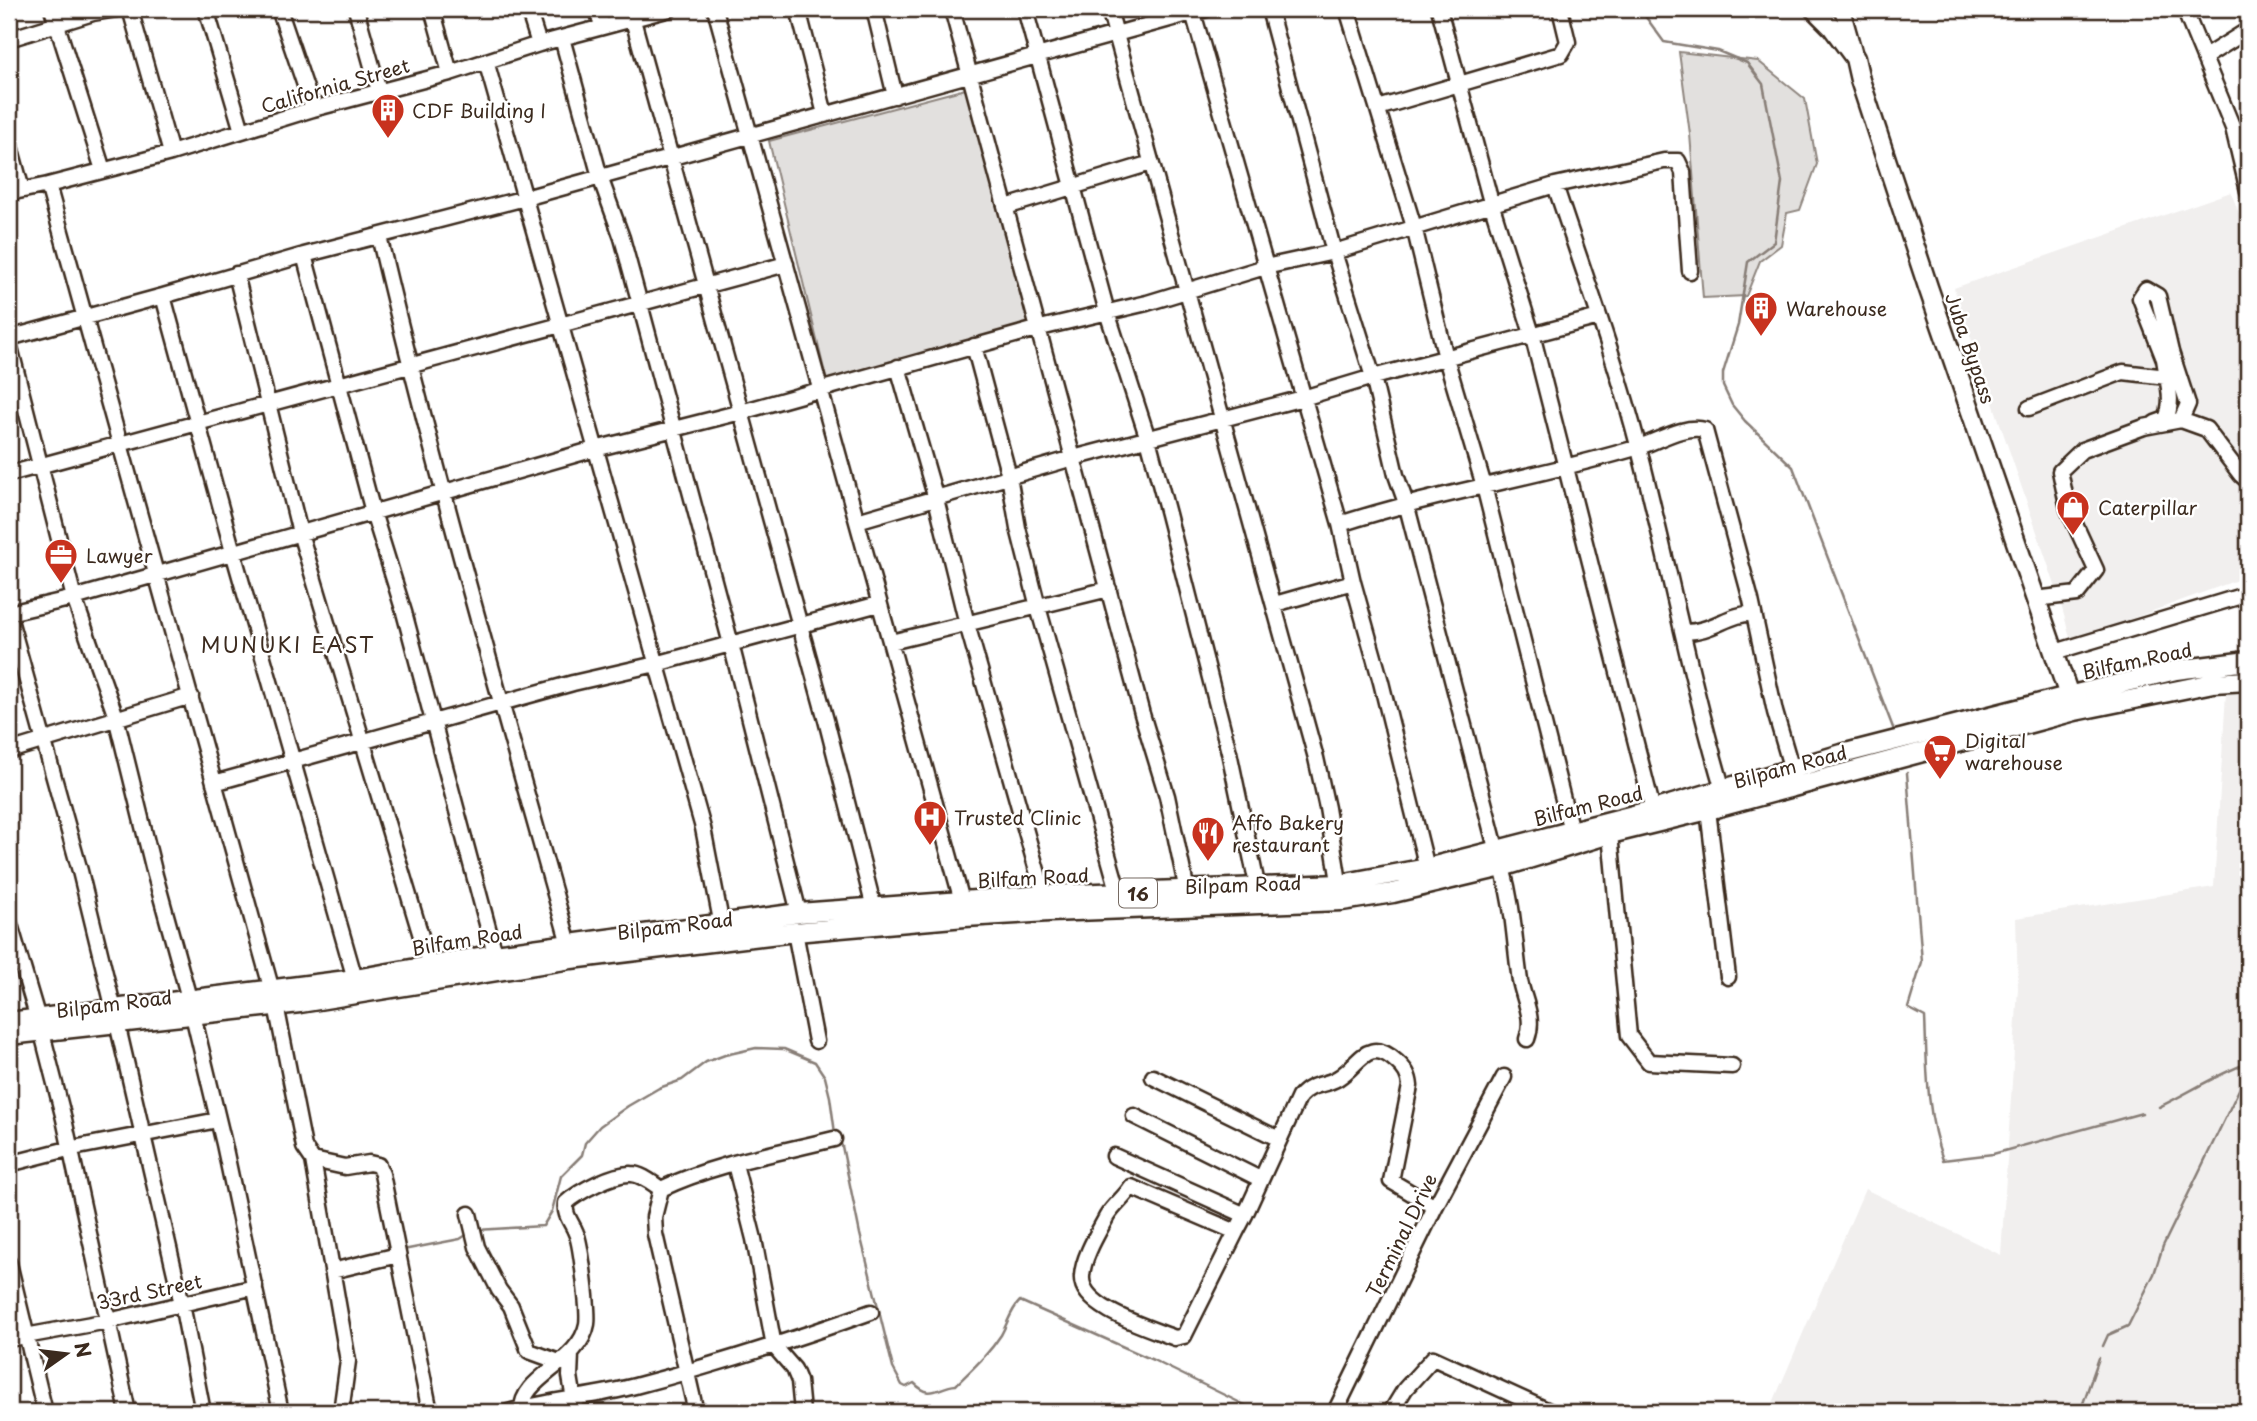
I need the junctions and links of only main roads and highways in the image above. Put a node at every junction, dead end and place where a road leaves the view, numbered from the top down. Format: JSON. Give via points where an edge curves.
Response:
{"nodes":[{"id":1,"x":1814,"y":9,"type":"edge"},
{"id":2,"x":2248,"y":661,"type":"edge"},
{"id":3,"x":2248,"y":681,"type":"edge"},
{"id":4,"x":2075,"y":711,"type":"junction"},
{"id":5,"x":1341,"y":893,"type":"junction"},
{"id":6,"x":723,"y":932,"type":"junction"},
{"id":7,"x":274,"y":998,"type":"junction"},
{"id":8,"x":9,"y":1022,"type":"edge"},
{"id":9,"x":40,"y":1026,"type":"junction"},
{"id":10,"x":9,"y":1035,"type":"edge"}],
"edges":[{"from":1,"to":4,"type":"main road","name":"Juba Bypass","via":[[1855,58],[1928,287]]},
{"from":2,"to":5,"type":"main road","name":"Bilfam Road","number":"16","via":[[2176,670],[1842,754]]},
{"from":3,"to":4,"type":"main road","name":"Bilpam Road","number":"16","via":[[2213,683]]},
{"from":4,"to":5,"type":"main road","name":"Bilpam Road","number":"16","via":[[1502,867],[1393,894]]},
{"from":5,"to":6,"type":"main road","name":"Bilpam Road","number":"16","via":[[795,932]]},
{"from":5,"to":6,"type":"main road","name":"Bilfam Road","number":"16","via":[[1258,889],[1044,895],[799,913]]},
{"from":6,"to":7,"type":"main road","name":"Bilpam Road","number":"16","via":[[360,994]]},
{"from":6,"to":7,"type":"main road","name":"Bilfam Road","number":"16","via":[[495,954]]},
{"from":7,"to":9,"type":"main road","name":"Bilpam Road","number":"16"},
{"from":8,"to":9,"type":"main road","number":"16"},
{"from":9,"to":10,"type":"main road","name":"Bilpam Road","number":"16"}]}
